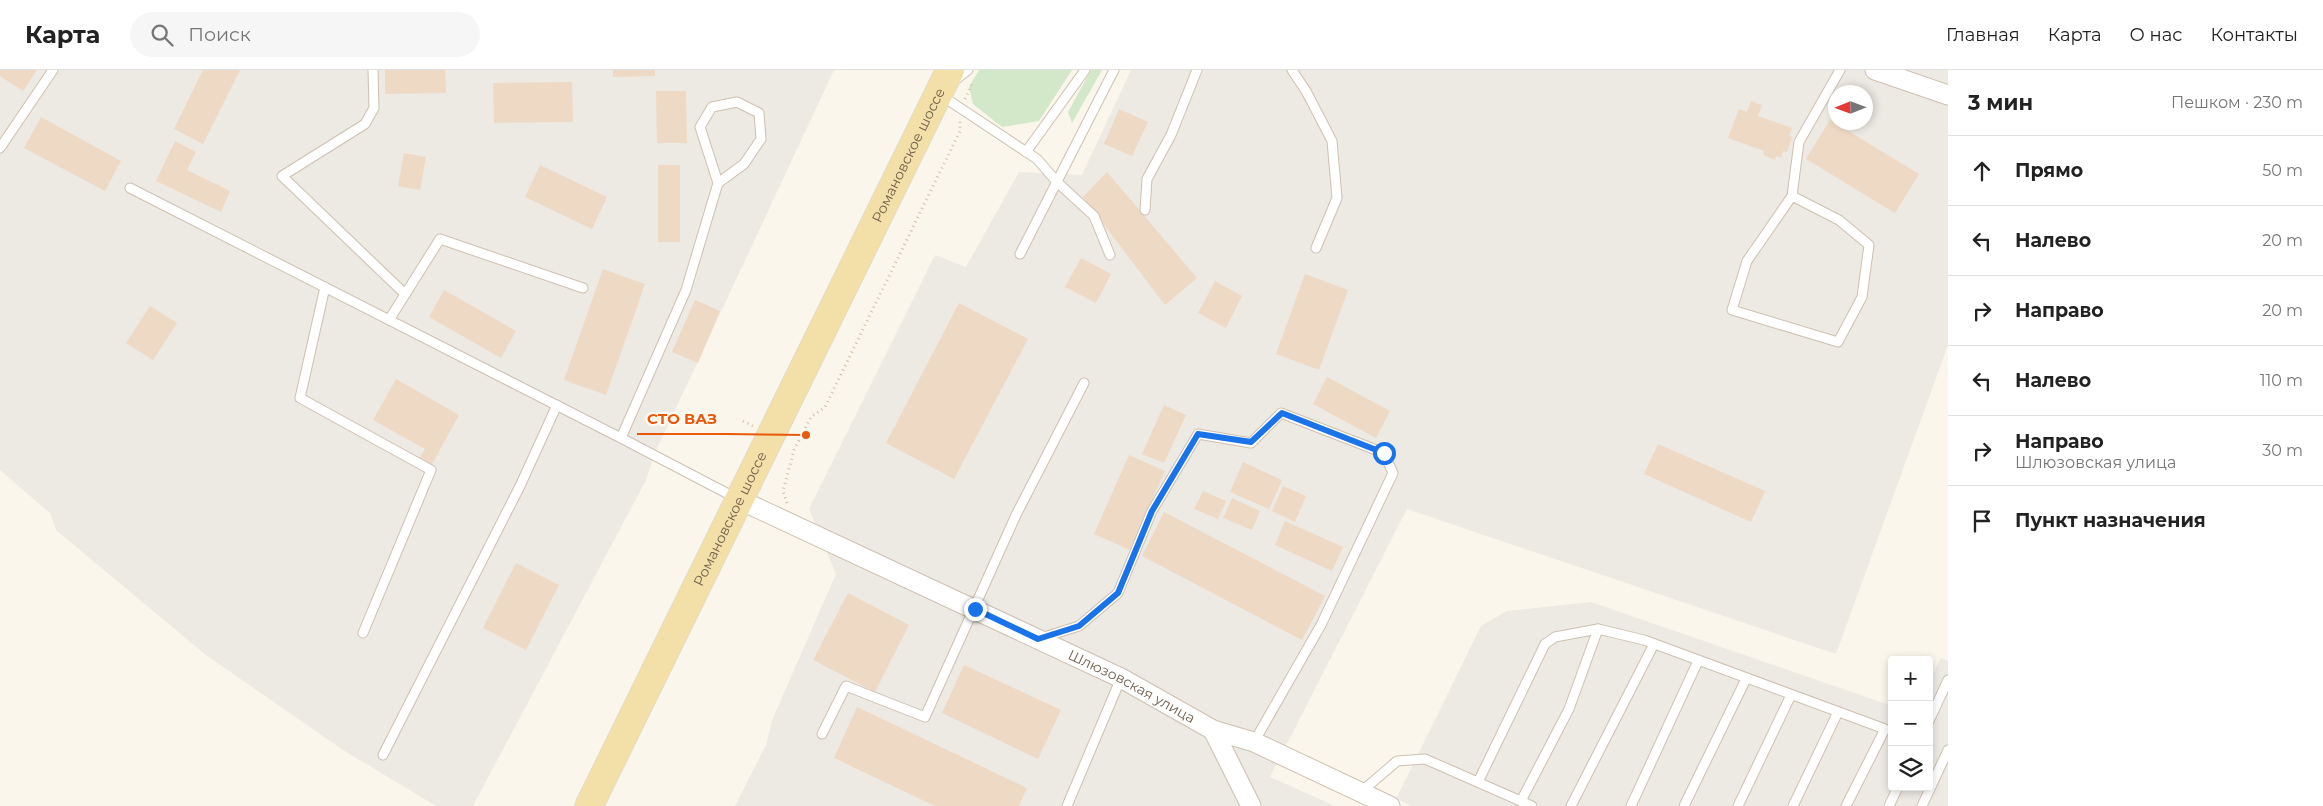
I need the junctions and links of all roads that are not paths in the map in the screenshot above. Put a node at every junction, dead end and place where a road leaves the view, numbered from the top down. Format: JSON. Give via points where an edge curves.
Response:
{"nodes":[{"id":1,"x":53,"y":70,"type":"edge"},
{"id":2,"x":373,"y":70,"type":"edge"},
{"id":3,"x":968,"y":70,"type":"edge"},
{"id":4,"x":1085,"y":70,"type":"edge"},
{"id":5,"x":1114,"y":70,"type":"edge"},
{"id":6,"x":1197,"y":70,"type":"edge"},
{"id":7,"x":1292,"y":70,"type":"edge"},
{"id":8,"x":1840,"y":70,"type":"edge"},
{"id":9,"x":1875,"y":70,"type":"edge"},
{"id":10,"x":950,"y":91,"type":"edge"},
{"id":11,"x":1948,"y":95,"type":"edge"},
{"id":12,"x":0,"y":148,"type":"edge"},
{"id":13,"x":1026,"y":152,"type":"junction"},
{"id":14,"x":1057,"y":182,"type":"junction"},
{"id":15,"x":718,"y":183,"type":"junction"},
{"id":16,"x":130,"y":188,"type":"dead end"},
{"id":17,"x":1792,"y":196,"type":"junction"},
{"id":18,"x":1144,"y":210,"type":"dead end"},
{"id":19,"x":1316,"y":248,"type":"dead end"},
{"id":20,"x":1020,"y":254,"type":"dead end"},
{"id":21,"x":1110,"y":255,"type":"dead end"},
{"id":22,"x":325,"y":287,"type":"junction"},
{"id":23,"x":583,"y":288,"type":"dead end"},
{"id":24,"x":405,"y":294,"type":"junction"},
{"id":25,"x":390,"y":320,"type":"junction"},
{"id":26,"x":1084,"y":383,"type":"dead end"},
{"id":27,"x":557,"y":405,"type":"junction"},
{"id":28,"x":621,"y":438,"type":"junction"},
{"id":29,"x":738,"y":499,"type":"junction"},
{"id":30,"x":975,"y":609,"type":"junction"},
{"id":31,"x":1598,"y":629,"type":"junction"},
{"id":32,"x":364,"y":633,"type":"dead end"},
{"id":33,"x":1038,"y":639,"type":"junction"},
{"id":34,"x":1654,"y":644,"type":"junction"},
{"id":35,"x":1698,"y":661,"type":"junction"},
{"id":36,"x":1121,"y":678,"type":"junction"},
{"id":37,"x":1746,"y":679,"type":"junction"},
{"id":38,"x":1948,"y":680,"type":"edge"},
{"id":39,"x":1791,"y":695,"type":"junction"},
{"id":40,"x":1838,"y":712,"type":"junction"},
{"id":41,"x":1933,"y":713,"type":"edge"},
{"id":42,"x":1213,"y":730,"type":"junction"},
{"id":43,"x":822,"y":734,"type":"dead end"},
{"id":44,"x":1254,"y":742,"type":"junction"},
{"id":45,"x":1948,"y":750,"type":"edge"},
{"id":46,"x":383,"y":755,"type":"dead end"},
{"id":47,"x":1946,"y":762,"type":"edge"},
{"id":48,"x":1478,"y":782,"type":"junction"},
{"id":49,"x":1896,"y":791,"type":"edge"},
{"id":50,"x":1361,"y":792,"type":"junction"},
{"id":51,"x":1521,"y":801,"type":"junction"},
{"id":52,"x":589,"y":806,"type":"edge"},
{"id":53,"x":1067,"y":806,"type":"edge"},
{"id":54,"x":1251,"y":806,"type":"edge"},
{"id":55,"x":1390,"y":806,"type":"edge"},
{"id":56,"x":1532,"y":806,"type":"edge"},
{"id":57,"x":1571,"y":806,"type":"edge"},
{"id":58,"x":1631,"y":806,"type":"edge"},
{"id":59,"x":1684,"y":806,"type":"edge"},
{"id":60,"x":1738,"y":806,"type":"edge"},
{"id":61,"x":1793,"y":806,"type":"edge"},
{"id":62,"x":1846,"y":806,"type":"edge"},
{"id":63,"x":1889,"y":806,"type":"edge"},
{"id":64,"x":1922,"y":806,"type":"edge"}],
"edges":[{"from":1,"to":12,"type":"lane"},
{"from":2,"to":24,"type":"lane","via":[[374,108],[365,124],[282,176]]},
{"from":3,"to":10,"type":"lane"},
{"from":4,"to":13,"type":"lane"},
{"from":5,"to":14,"type":"lane"},
{"from":6,"to":18,"type":"lane","via":[[1171,135],[1147,179]]},
{"from":7,"to":19,"type":"lane","via":[[1332,141],[1337,198]]},
{"from":8,"to":17,"type":"lane","via":[[1799,142]]},
{"from":9,"to":11,"type":"street"},
{"from":10,"to":13,"type":"lane"},
{"from":10,"to":29,"type":"main road","name":"Романовское шоссе"},
{"from":13,"to":14,"type":"lane","via":[[1037,159]]},
{"from":14,"to":20,"type":"lane"},
{"from":14,"to":21,"type":"lane","via":[[1094,216]]},
{"from":15,"to":15,"type":"lane","via":[[744,164],[761,139],[760,114],[737,102],[712,107],[700,127]]},
{"from":15,"to":28,"type":"lane","via":[[686,290]]},
{"from":16,"to":22,"type":"lane"},
{"from":17,"to":17,"type":"lane","via":[[1747,262],[1732,310],[1838,342],[1862,297],[1869,245],[1838,220]]},
{"from":22,"to":25,"type":"lane"},
{"from":22,"to":32,"type":"lane","via":[[300,398],[431,470]]},
{"from":23,"to":24,"type":"lane","via":[[440,239]]},
{"from":24,"to":25,"type":"lane"},
{"from":25,"to":27,"type":"lane"},
{"from":26,"to":30,"type":"lane","via":[[1016,515]]},
{"from":27,"to":28,"type":"lane"},
{"from":27,"to":46,"type":"lane","via":[[520,486]]},
{"from":28,"to":29,"type":"lane"},
{"from":29,"to":30,"type":"street","name":"Шлюзовская улица"},
{"from":29,"to":52,"type":"main road","name":"Романовское шоссе"},
{"from":30,"to":33,"type":"street","name":"Шлюзовская улица"},
{"from":30,"to":43,"type":"lane","via":[[925,717],[846,686]]},
{"from":31,"to":34,"type":"lane"},
{"from":31,"to":48,"type":"lane","via":[[1555,637],[1545,644]]},
{"from":31,"to":51,"type":"lane","via":[[1570,709]]},
{"from":33,"to":36,"type":"street","name":"Шлюзовская улица"},
{"from":33,"to":44,"type":"lane","via":[[1079,626],[1118,593],[1152,511],[1198,434],[1251,442],[1282,413],[1384,453],[1393,473],[1321,626]]},
{"from":34,"to":35,"type":"lane"},
{"from":34,"to":57,"type":"lane"},
{"from":35,"to":37,"type":"lane"},
{"from":35,"to":58,"type":"lane"},
{"from":36,"to":42,"type":"street","name":"Шлюзовская улица"},
{"from":36,"to":53,"type":"lane"},
{"from":37,"to":39,"type":"lane"},
{"from":37,"to":59,"type":"lane"},
{"from":38,"to":41,"type":"lane"},
{"from":39,"to":40,"type":"lane"},
{"from":39,"to":60,"type":"lane"},
{"from":40,"to":61,"type":"lane"},
{"from":40,"to":62,"type":"lane","via":[[1885,729]]},
{"from":42,"to":44,"type":"street","name":"Шлюзовская улица"},
{"from":42,"to":54,"type":"street"},
{"from":44,"to":50,"type":"street","name":"Шлюзовская улица"},
{"from":45,"to":47,"type":"lane"},
{"from":47,"to":64,"type":"lane"},
{"from":48,"to":50,"type":"lane","via":[[1425,759],[1397,761]]},
{"from":48,"to":51,"type":"lane"},
{"from":49,"to":63,"type":"lane"},
{"from":50,"to":55,"type":"street","name":"Шлюзовская улица"},
{"from":51,"to":56,"type":"lane"}]}
